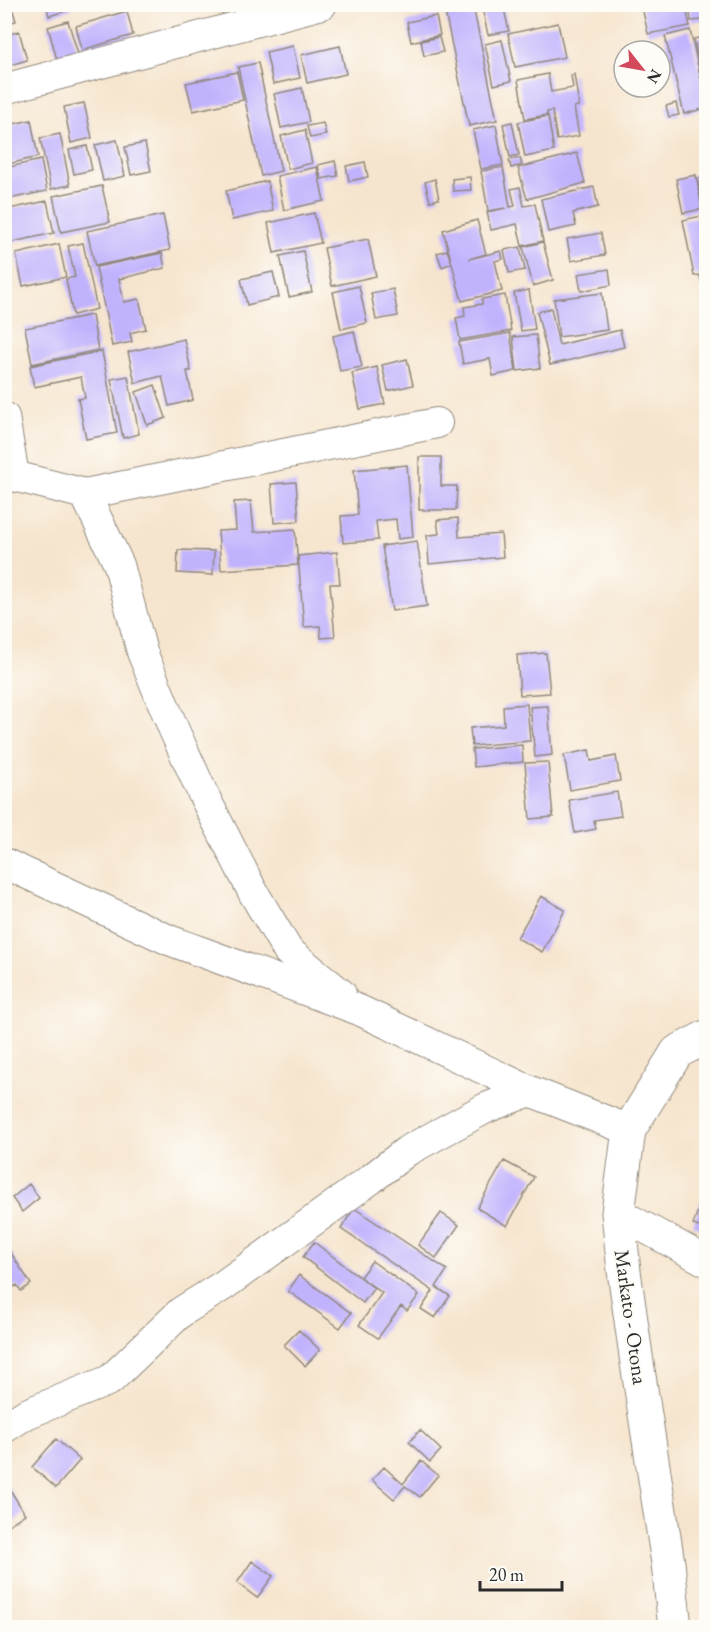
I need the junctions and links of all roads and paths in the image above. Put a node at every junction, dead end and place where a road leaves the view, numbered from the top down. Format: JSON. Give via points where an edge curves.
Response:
{"nodes":[{"id":1,"x":322,"y":4,"type":"edge"},
{"id":2,"x":4,"y":89,"type":"edge"},
{"id":3,"x":4,"y":417,"type":"edge"},
{"id":4,"x":437,"y":423,"type":"dead end"},
{"id":5,"x":9,"y":477,"type":"edge"},
{"id":6,"x":85,"y":494,"type":"junction"},
{"id":7,"x":4,"y":862,"type":"edge"},
{"id":8,"x":359,"y":1010,"type":"junction"},
{"id":9,"x":706,"y":1037,"type":"edge"},
{"id":10,"x":530,"y":1091,"type":"junction"},
{"id":11,"x":629,"y":1130,"type":"junction"},
{"id":12,"x":618,"y":1213,"type":"junction"},
{"id":13,"x":706,"y":1262,"type":"edge"},
{"id":14,"x":4,"y":1428,"type":"edge"},
{"id":15,"x":675,"y":1628,"type":"edge"}],
"edges":[{"from":1,"to":2,"type":"street"},
{"from":3,"to":5,"type":"street"},
{"from":4,"to":6,"type":"street"},
{"from":5,"to":6,"type":"street"},
{"from":6,"to":8,"type":"street","via":[[119,564],[142,652],[174,730],[253,892],[288,951]]},
{"from":7,"to":8,"type":"street","via":[[169,940]]},
{"from":8,"to":10,"type":"street"},
{"from":9,"to":11,"type":"main road","name":"Markato - Otona","via":[[677,1053]]},
{"from":10,"to":11,"type":"street"},
{"from":10,"to":14,"type":"street","via":[[486,1108],[407,1151],[225,1286],[181,1312],[110,1380],[26,1414]]},
{"from":11,"to":12,"type":"main road","name":"Markato - Otona"},
{"from":12,"to":13,"type":"street"},
{"from":12,"to":15,"type":"main road","name":"Markato - Otona"}]}
